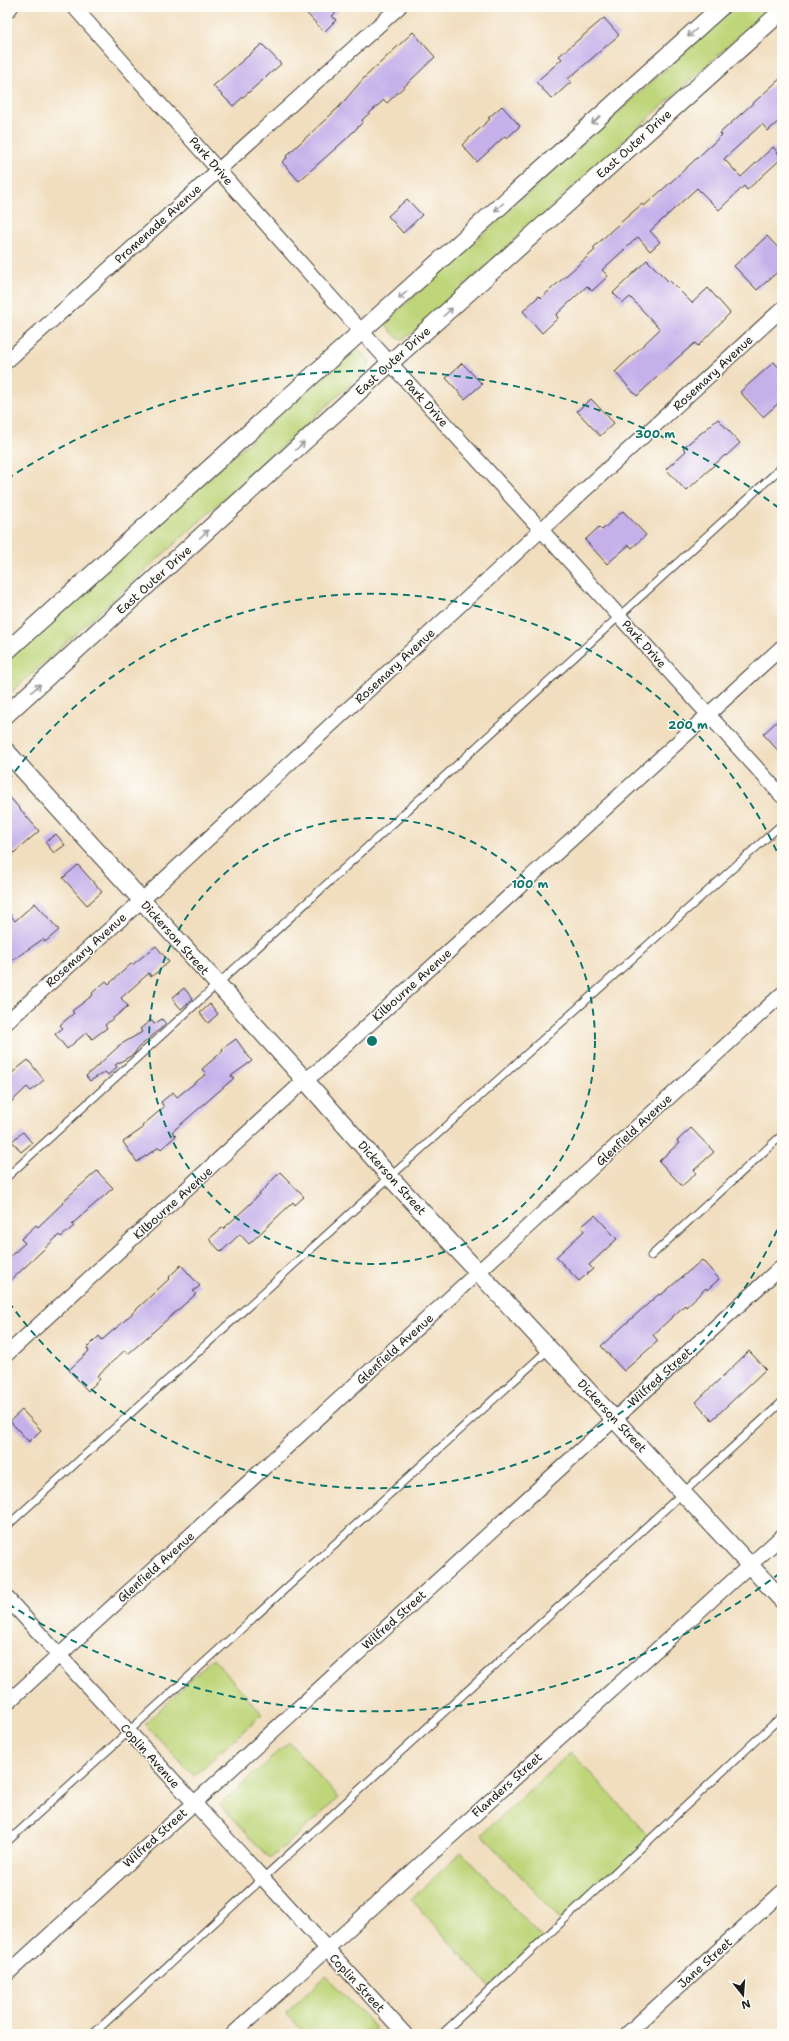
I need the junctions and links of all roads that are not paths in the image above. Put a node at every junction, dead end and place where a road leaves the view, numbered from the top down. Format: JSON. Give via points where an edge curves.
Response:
{"nodes":[{"id":1,"x":11,"y":7,"type":"edge"},
{"id":2,"x":74,"y":7,"type":"edge"},
{"id":3,"x":399,"y":7,"type":"edge"},
{"id":4,"x":721,"y":7,"type":"edge"},
{"id":5,"x":7,"y":11,"type":"edge"},
{"id":6,"x":782,"y":11,"type":"edge"},
{"id":7,"x":218,"y":170,"type":"junction"},
{"id":8,"x":782,"y":309,"type":"edge"},
{"id":9,"x":361,"y":332,"type":"junction"},
{"id":10,"x":7,"y":361,"type":"edge"},
{"id":11,"x":390,"y":364,"type":"junction"},
{"id":12,"x":782,"y":467,"type":"edge"},
{"id":13,"x":541,"y":530,"type":"junction"},
{"id":14,"x":619,"y":616,"type":"junction"},
{"id":15,"x":782,"y":647,"type":"edge"},
{"id":16,"x":7,"y":651,"type":"edge"},
{"id":17,"x":7,"y":714,"type":"edge"},
{"id":18,"x":708,"y":715,"type":"junction"},
{"id":19,"x":7,"y":752,"type":"edge"},
{"id":20,"x":782,"y":796,"type":"edge"},
{"id":21,"x":782,"y":824,"type":"edge"},
{"id":22,"x":141,"y":901,"type":"junction"},
{"id":23,"x":218,"y":984,"type":"junction"},
{"id":24,"x":782,"y":994,"type":"edge"},
{"id":25,"x":7,"y":1022,"type":"edge"},
{"id":26,"x":305,"y":1080,"type":"junction"},
{"id":27,"x":782,"y":1135,"type":"edge"},
{"id":28,"x":7,"y":1177,"type":"edge"},
{"id":29,"x":390,"y":1177,"type":"junction"},
{"id":30,"x":651,"y":1256,"type":"dead end"},
{"id":31,"x":782,"y":1266,"type":"edge"},
{"id":32,"x":479,"y":1273,"type":"junction"},
{"id":33,"x":549,"y":1349,"type":"junction"},
{"id":34,"x":7,"y":1354,"type":"edge"},
{"id":35,"x":782,"y":1402,"type":"edge"},
{"id":36,"x":614,"y":1419,"type":"junction"},
{"id":37,"x":683,"y":1493,"type":"junction"},
{"id":38,"x":7,"y":1526,"type":"edge"},
{"id":39,"x":782,"y":1536,"type":"edge"},
{"id":40,"x":750,"y":1565,"type":"junction"},
{"id":41,"x":7,"y":1598,"type":"edge"},
{"id":42,"x":782,"y":1600,"type":"edge"},
{"id":43,"x":58,"y":1655,"type":"junction"},
{"id":44,"x":7,"y":1703,"type":"edge"},
{"id":45,"x":782,"y":1716,"type":"edge"},
{"id":46,"x":127,"y":1731,"type":"junction"},
{"id":47,"x":193,"y":1803,"type":"junction"},
{"id":48,"x":7,"y":1842,"type":"edge"},
{"id":49,"x":262,"y":1879,"type":"junction"},
{"id":50,"x":782,"y":1892,"type":"edge"},
{"id":51,"x":326,"y":1949,"type":"junction"},
{"id":52,"x":7,"y":1974,"type":"edge"},
{"id":53,"x":93,"y":2034,"type":"edge"},
{"id":54,"x":233,"y":2034,"type":"edge"},
{"id":55,"x":405,"y":2034,"type":"edge"},
{"id":56,"x":442,"y":2034,"type":"edge"},
{"id":57,"x":627,"y":2034,"type":"edge"}],
"edges":[{"from":1,"to":5,"type":"street"},
{"from":2,"to":7,"type":"street","name":"Park Drive"},
{"from":3,"to":7,"type":"street","name":"Promenade Avenue"},
{"from":4,"to":9,"type":"street","one_way":true},
{"from":11,"to":6,"type":"street","name":"East Outer Drive","one_way":true},
{"from":7,"to":9,"type":"street","name":"Park Drive"},
{"from":7,"to":10,"type":"street","name":"Promenade Avenue"},
{"from":8,"to":13,"type":"street","name":"Rosemary Avenue"},
{"from":9,"to":11,"type":"street","name":"Park Drive"},
{"from":9,"to":16,"type":"street"},
{"from":11,"to":13,"type":"street","name":"Park Drive"},
{"from":17,"to":11,"type":"street","name":"East Outer Drive","one_way":true},
{"from":12,"to":14,"type":"lane"},
{"from":13,"to":14,"type":"street","name":"Park Drive"},
{"from":13,"to":22,"type":"street","name":"Rosemary Avenue"},
{"from":14,"to":18,"type":"street","name":"Park Drive"},
{"from":14,"to":23,"type":"lane"},
{"from":15,"to":18,"type":"street","name":"Kilbourne Avenue"},
{"from":18,"to":20,"type":"street","name":"Park Drive"},
{"from":18,"to":26,"type":"street","name":"Kilbourne Avenue"},
{"from":19,"to":22,"type":"street","name":"Dickerson Street"},
{"from":21,"to":29,"type":"lane"},
{"from":22,"to":23,"type":"street","name":"Dickerson Street"},
{"from":22,"to":25,"type":"street","name":"Rosemary Avenue"},
{"from":23,"to":26,"type":"street","name":"Dickerson Street"},
{"from":23,"to":28,"type":"lane"},
{"from":24,"to":32,"type":"street","name":"Glenfield Avenue"},
{"from":26,"to":29,"type":"street","name":"Dickerson Street"},
{"from":26,"to":34,"type":"street","name":"Kilbourne Avenue"},
{"from":27,"to":30,"type":"lane"},
{"from":29,"to":32,"type":"street","name":"Dickerson Street"},
{"from":29,"to":38,"type":"lane"},
{"from":31,"to":36,"type":"street","name":"Wilfred Street"},
{"from":32,"to":33,"type":"street","name":"Dickerson Street"},
{"from":32,"to":43,"type":"street","name":"Glenfield Avenue"},
{"from":33,"to":36,"type":"street","name":"Dickerson Street"},
{"from":33,"to":46,"type":"lane"},
{"from":35,"to":37,"type":"lane"},
{"from":36,"to":37,"type":"street","name":"Dickerson Street"},
{"from":36,"to":47,"type":"street","name":"Wilfred Street"},
{"from":37,"to":40,"type":"street","name":"Dickerson Street"},
{"from":37,"to":49,"type":"lane"},
{"from":39,"to":40,"type":"street","name":"Flanders Street"},
{"from":40,"to":42,"type":"street","name":"Dickerson Street"},
{"from":40,"to":51,"type":"street","name":"Flanders Street"},
{"from":41,"to":43,"type":"street","name":"Coplin Avenue"},
{"from":43,"to":44,"type":"street","name":"Glenfield Avenue"},
{"from":43,"to":46,"type":"street","name":"Coplin Avenue"},
{"from":45,"to":56,"type":"lane"},
{"from":46,"to":47,"type":"street","name":"Coplin Avenue"},
{"from":46,"to":48,"type":"lane"},
{"from":47,"to":49,"type":"street","name":"Coplin Avenue"},
{"from":47,"to":52,"type":"street","name":"Wilfred Street"},
{"from":49,"to":51,"type":"street","name":"Coplin Avenue"},
{"from":49,"to":53,"type":"lane"},
{"from":50,"to":57,"type":"street","name":"Jane Street"},
{"from":51,"to":54,"type":"street","name":"Flanders Street"},
{"from":51,"to":55,"type":"street","name":"Coplin Street"}]}
